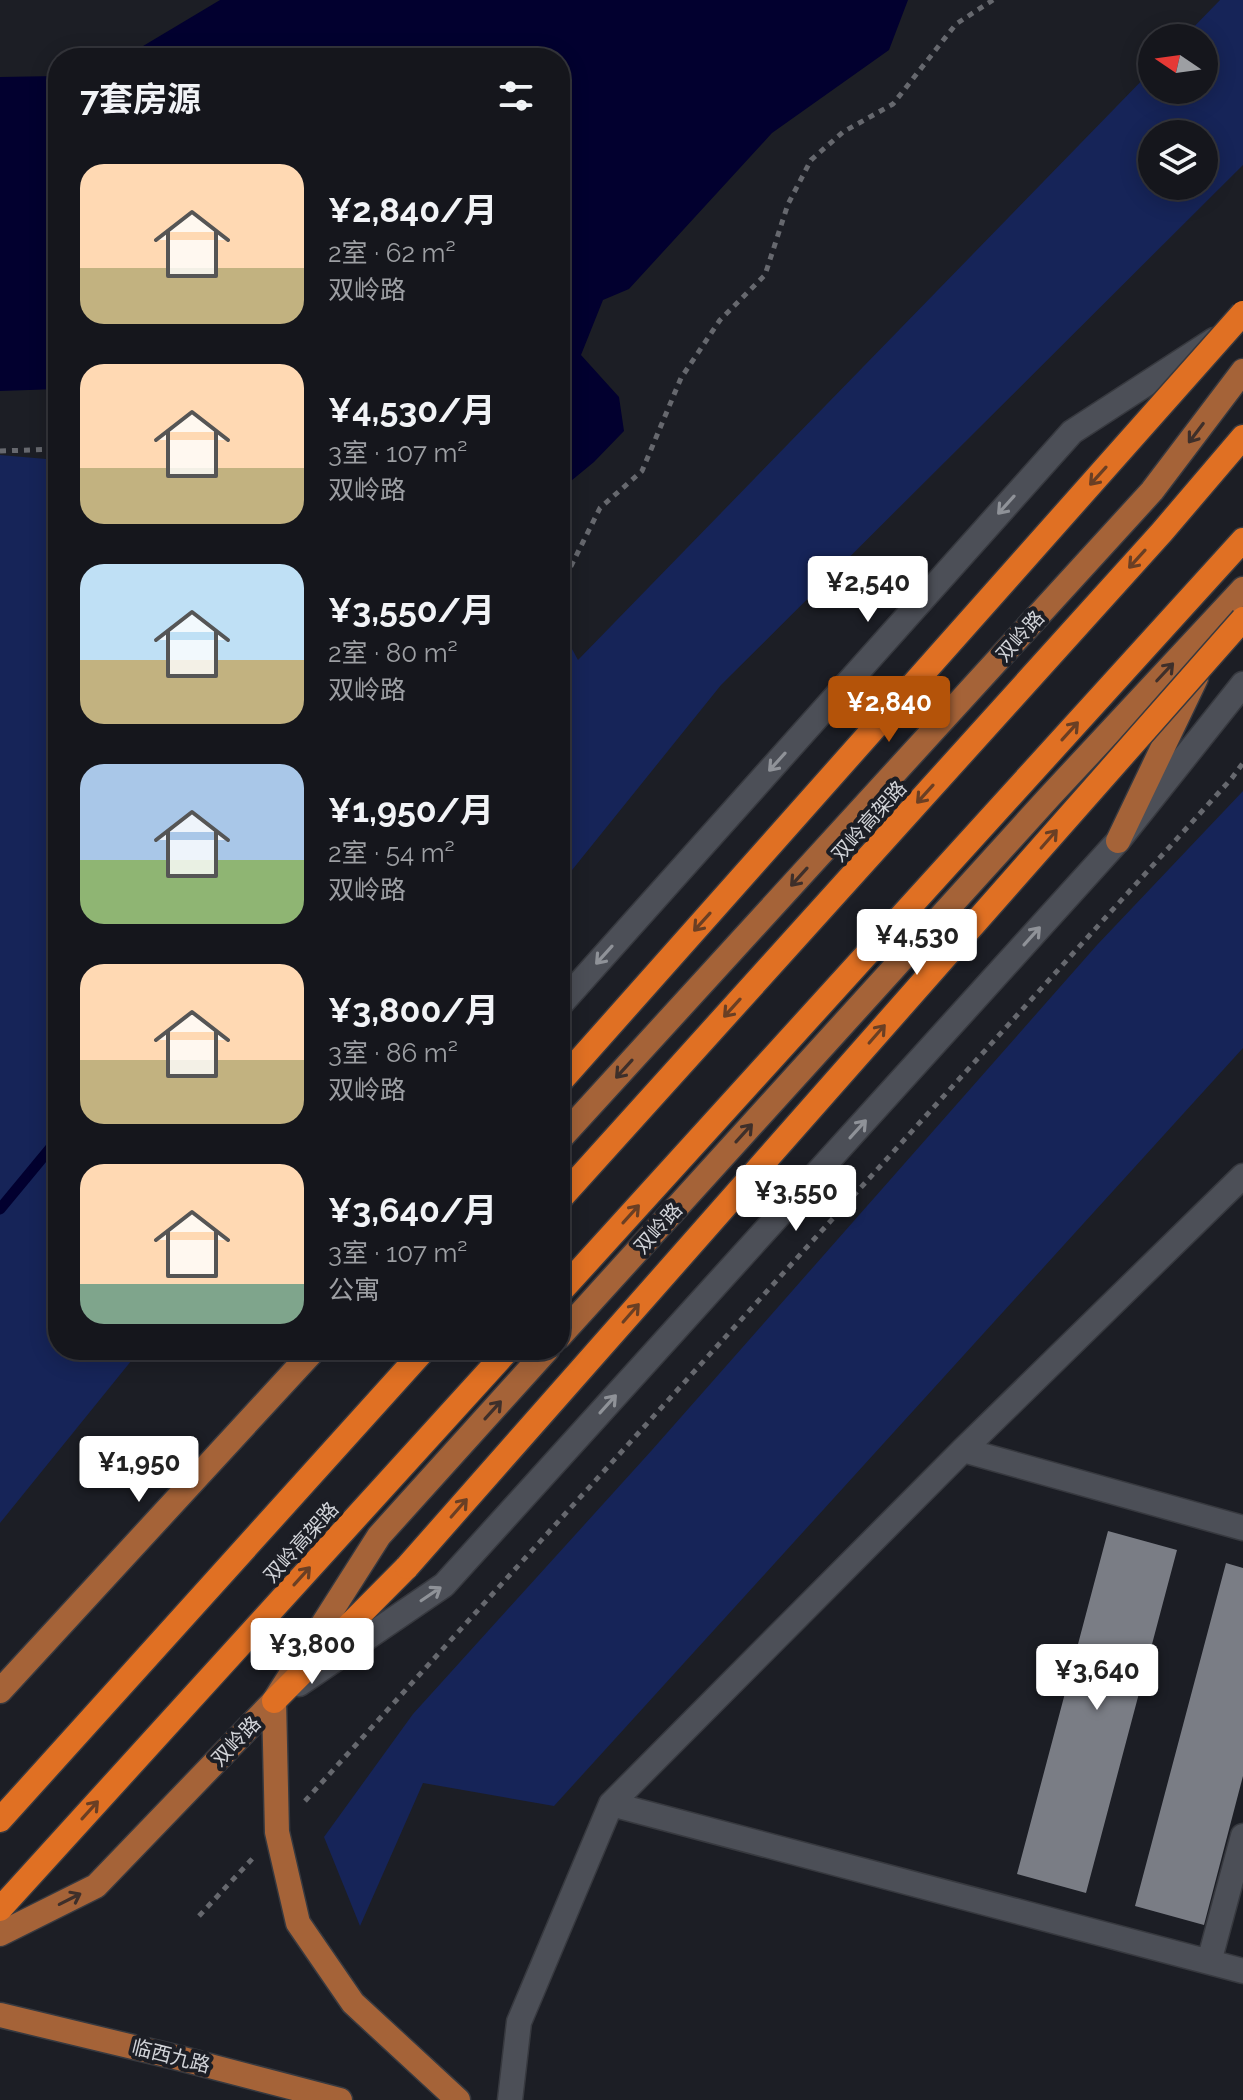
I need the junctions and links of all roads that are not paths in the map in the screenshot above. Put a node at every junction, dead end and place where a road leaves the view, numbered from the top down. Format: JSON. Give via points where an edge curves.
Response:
{"nodes":[{"id":1,"x":1243,"y":313,"type":"edge"},
{"id":2,"x":1243,"y":321,"type":"edge"},
{"id":3,"x":1243,"y":371,"type":"edge"},
{"id":4,"x":1243,"y":437,"type":"edge"},
{"id":5,"x":1243,"y":540,"type":"edge"},
{"id":6,"x":1240,"y":602,"type":"edge"},
{"id":7,"x":1243,"y":684,"type":"edge"},
{"id":8,"x":1118,"y":841,"type":"junction"},
{"id":9,"x":570,"y":994,"type":"edge"},
{"id":10,"x":570,"y":1071,"type":"edge"},
{"id":11,"x":570,"y":1128,"type":"edge"},
{"id":12,"x":1243,"y":1176,"type":"edge"},
{"id":13,"x":570,"y":1188,"type":"edge"},
{"id":14,"x":570,"y":1281,"type":"edge"},
{"id":15,"x":570,"y":1325,"type":"edge"},
{"id":16,"x":305,"y":1360,"type":"edge"},
{"id":17,"x":415,"y":1360,"type":"edge"},
{"id":18,"x":499,"y":1360,"type":"edge"},
{"id":19,"x":538,"y":1360,"type":"edge"},
{"id":20,"x":963,"y":1450,"type":"junction"},
{"id":21,"x":1243,"y":1528,"type":"edge"},
{"id":22,"x":0,"y":1691,"type":"edge"},
{"id":23,"x":274,"y":1701,"type":"junction"},
{"id":24,"x":611,"y":1804,"type":"junction"},
{"id":25,"x":0,"y":1820,"type":"edge"},
{"id":26,"x":1243,"y":1836,"type":"edge"},
{"id":27,"x":0,"y":1909,"type":"edge"},
{"id":28,"x":0,"y":1934,"type":"edge"},
{"id":29,"x":1209,"y":1962,"type":"junction"},
{"id":30,"x":1243,"y":1971,"type":"edge"},
{"id":31,"x":0,"y":2015,"type":"edge"},
{"id":32,"x":340,"y":2100,"type":"edge"},
{"id":33,"x":458,"y":2100,"type":"edge"},
{"id":34,"x":510,"y":2100,"type":"edge"}],
"edges":[{"from":1,"to":10,"type":"highway","one_way":true,"bridge":true},
{"from":2,"to":9,"type":"street","one_way":true,"via":[[1072,432]]},
{"from":3,"to":11,"type":"main road","name":"双岭路","one_way":true,"via":[[1152,491]]},
{"from":4,"to":13,"type":"highway","name":"双岭高架路","one_way":true},
{"from":14,"to":5,"type":"highway","one_way":true},
{"from":6,"to":8,"type":"main road"},
{"from":15,"to":6,"type":"main road","name":"双岭路","one_way":true,"via":[[1050,796]]},
{"from":23,"to":6,"type":"highway","one_way":true,"bridge":true,"via":[[407,1567]]},
{"from":7,"to":8,"type":"street"},
{"from":23,"to":8,"type":"street","one_way":true,"via":[[444,1585]]},
{"from":12,"to":20,"type":"street"},
{"from":16,"to":22,"type":"main road"},
{"from":17,"to":25,"type":"highway","name":"双岭高架路"},
{"from":27,"to":18,"type":"highway","name":"双岭高架路","one_way":true},
{"from":23,"to":19,"type":"main road","name":"双岭路","one_way":true,"via":[[379,1536]]},
{"from":20,"to":21,"type":"street"},
{"from":20,"to":24,"type":"street"},
{"from":28,"to":23,"type":"main road","name":"双岭路","one_way":true,"via":[[96,1886]]},
{"from":23,"to":33,"type":"main road","via":[[277,1832],[298,1923],[353,2003]]},
{"from":24,"to":29,"type":"street"},
{"from":24,"to":34,"type":"street","via":[[519,2022]]},
{"from":26,"to":29,"type":"street"},
{"from":29,"to":30,"type":"street"},
{"from":31,"to":32,"type":"main road","name":"临西九路"}]}
